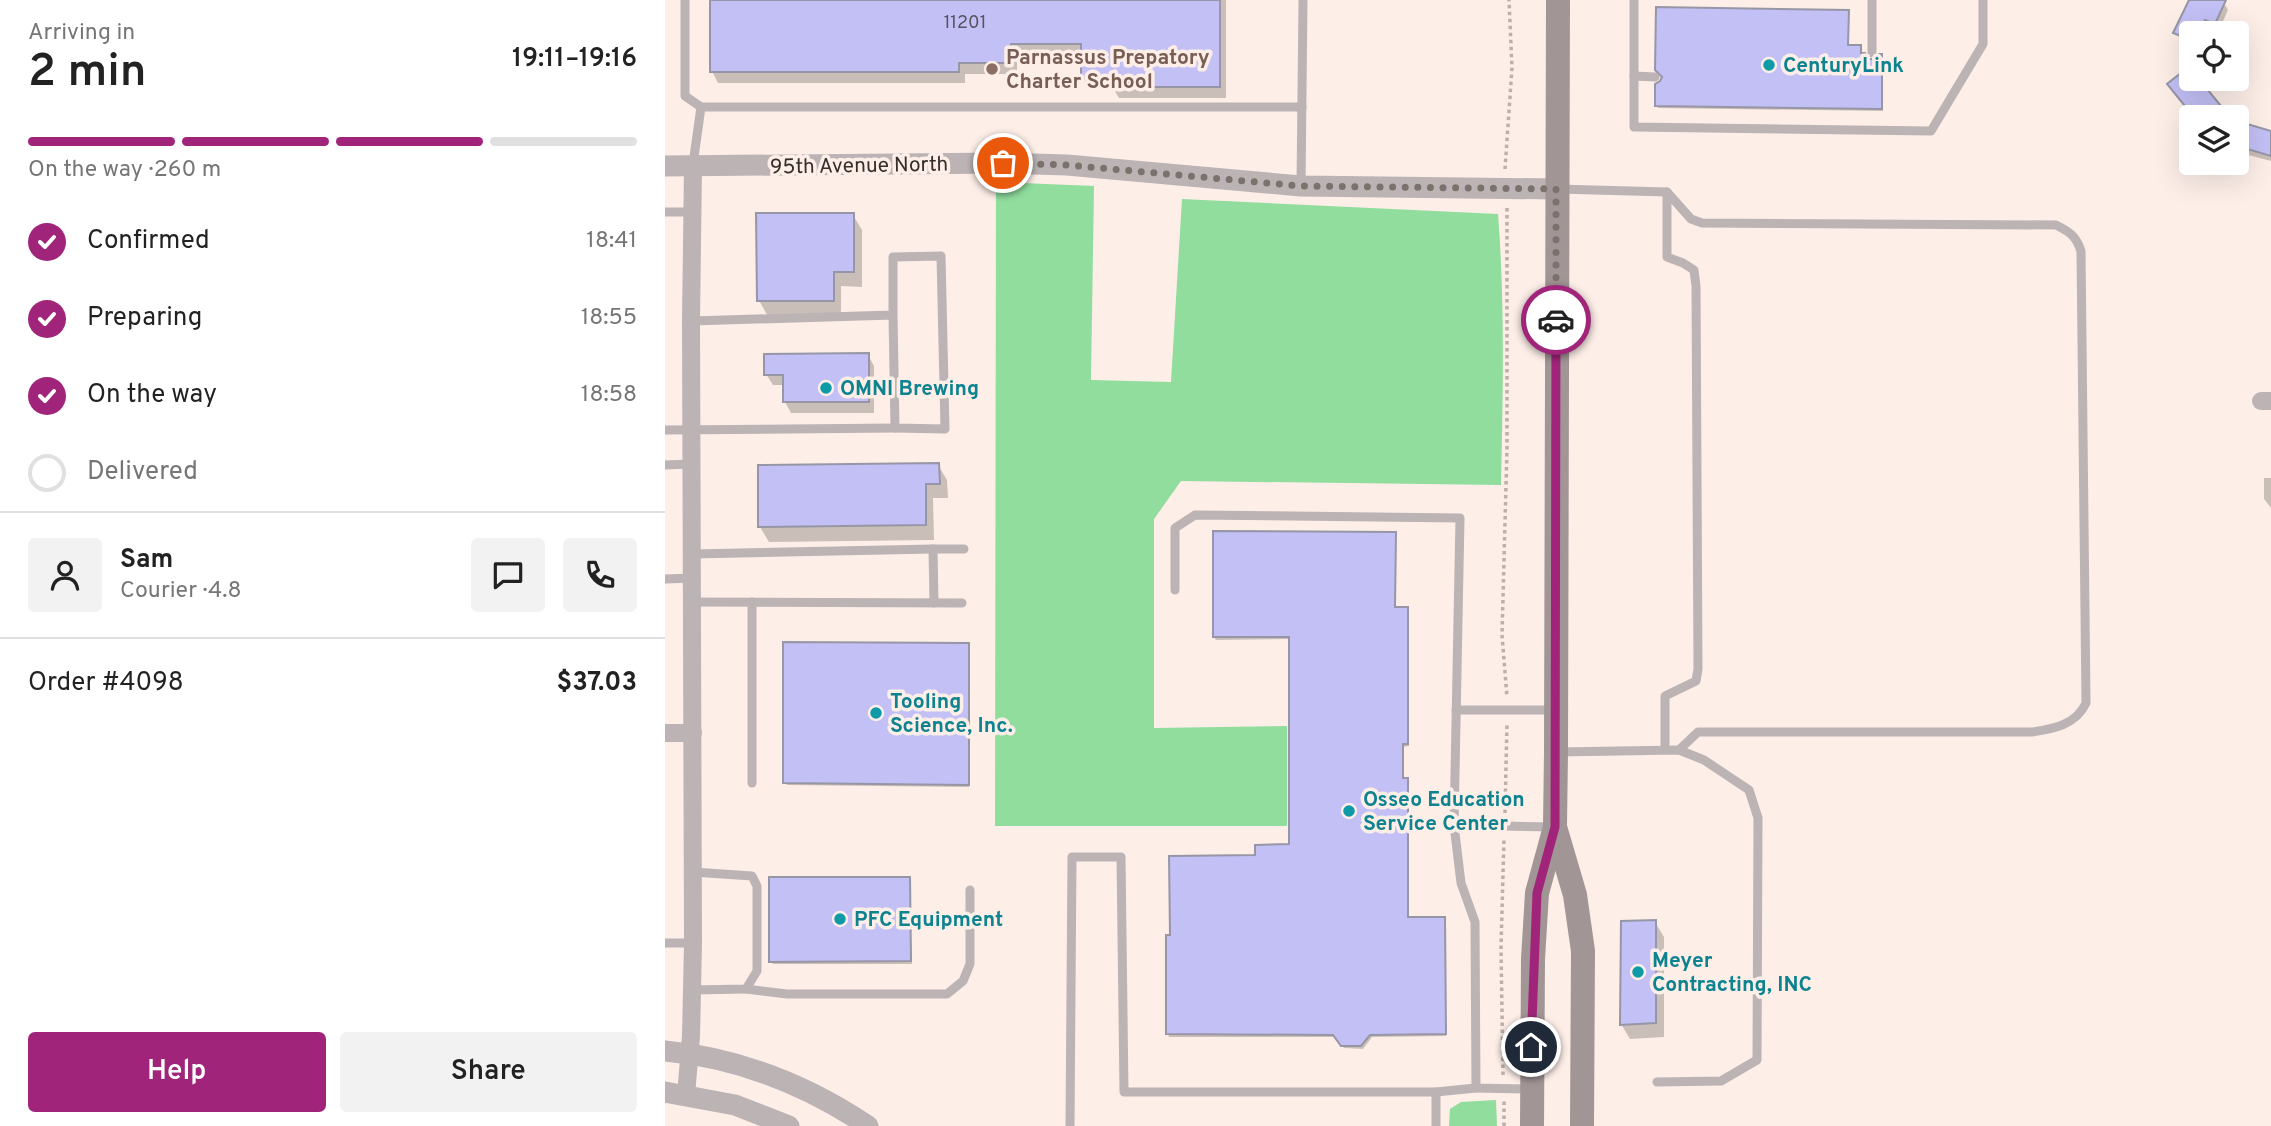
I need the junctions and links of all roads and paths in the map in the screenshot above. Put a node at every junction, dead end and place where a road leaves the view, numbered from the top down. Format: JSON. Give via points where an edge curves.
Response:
{"nodes":[{"id":1,"x":685,"y":0,"type":"edge"},
{"id":2,"x":1303,"y":0,"type":"edge"},
{"id":3,"x":1509,"y":0,"type":"edge"},
{"id":4,"x":1558,"y":0,"type":"edge"},
{"id":5,"x":1634,"y":0,"type":"edge"},
{"id":6,"x":1872,"y":0,"type":"edge"},
{"id":7,"x":1983,"y":0,"type":"edge"},
{"id":8,"x":1872,"y":53,"type":"dead end"},
{"id":9,"x":1634,"y":76,"type":"junction"},
{"id":10,"x":1655,"y":77,"type":"dead end"},
{"id":11,"x":701,"y":107,"type":"junction"},
{"id":12,"x":1302,"y":107,"type":"junction"},
{"id":13,"x":665,"y":166,"type":"edge"},
{"id":14,"x":692,"y":166,"type":"junction"},
{"id":15,"x":1505,"y":173,"type":"dead end"},
{"id":16,"x":1301,"y":186,"type":"junction"},
{"id":17,"x":1556,"y":189,"type":"junction"},
{"id":18,"x":1667,"y":192,"type":"junction"},
{"id":19,"x":1507,"y":206,"type":"dead end"},
{"id":20,"x":665,"y":212,"type":"edge"},
{"id":21,"x":691,"y":212,"type":"junction"},
{"id":22,"x":893,"y":315,"type":"junction"},
{"id":23,"x":691,"y":321,"type":"junction"},
{"id":24,"x":895,"y":428,"type":"junction"},
{"id":25,"x":665,"y":430,"type":"edge"},
{"id":26,"x":691,"y":430,"type":"junction"},
{"id":27,"x":691,"y":464,"type":"junction"},
{"id":28,"x":665,"y":465,"type":"edge"},
{"id":29,"x":964,"y":549,"type":"dead end"},
{"id":30,"x":933,"y":550,"type":"junction"},
{"id":31,"x":692,"y":554,"type":"junction"},
{"id":32,"x":692,"y":578,"type":"junction"},
{"id":33,"x":665,"y":579,"type":"edge"},
{"id":34,"x":1175,"y":590,"type":"dead end"},
{"id":35,"x":692,"y":602,"type":"junction"},
{"id":36,"x":752,"y":602,"type":"junction"},
{"id":37,"x":934,"y":603,"type":"junction"},
{"id":38,"x":963,"y":603,"type":"dead end"},
{"id":39,"x":1507,"y":694,"type":"dead end"},
{"id":40,"x":1456,"y":710,"type":"junction"},
{"id":41,"x":1556,"y":710,"type":"junction"},
{"id":42,"x":1507,"y":723,"type":"dead end"},
{"id":43,"x":665,"y":733,"type":"edge"},
{"id":44,"x":693,"y":733,"type":"junction"},
{"id":45,"x":1665,"y":749,"type":"junction"},
{"id":46,"x":1679,"y":750,"type":"junction"},
{"id":47,"x":1556,"y":752,"type":"junction"},
{"id":48,"x":752,"y":783,"type":"dead end"},
{"id":49,"x":1505,"y":809,"type":"dead end"},
{"id":50,"x":1454,"y":825,"type":"junction"},
{"id":51,"x":1555,"y":827,"type":"junction"},
{"id":52,"x":1504,"y":844,"type":"dead end"},
{"id":53,"x":693,"y":872,"type":"junction"},
{"id":54,"x":970,"y":890,"type":"dead end"},
{"id":55,"x":665,"y":943,"type":"edge"},
{"id":56,"x":693,"y":943,"type":"junction"},
{"id":57,"x":746,"y":989,"type":"junction"},
{"id":58,"x":692,"y":990,"type":"junction"},
{"id":59,"x":665,"y":1051,"type":"edge"},
{"id":60,"x":689,"y":1053,"type":"junction"},
{"id":61,"x":1657,"y":1082,"type":"dead end"},
{"id":62,"x":1476,"y":1088,"type":"junction"},
{"id":63,"x":1514,"y":1088,"type":"junction"},
{"id":64,"x":1436,"y":1092,"type":"junction"},
{"id":65,"x":675,"y":1093,"type":"edge"},
{"id":66,"x":789,"y":1126,"type":"edge"},
{"id":67,"x":868,"y":1126,"type":"edge"},
{"id":68,"x":1070,"y":1126,"type":"edge"},
{"id":69,"x":1436,"y":1126,"type":"edge"},
{"id":70,"x":1504,"y":1126,"type":"edge"},
{"id":71,"x":1516,"y":1126,"type":"edge"},
{"id":72,"x":1532,"y":1126,"type":"edge"},
{"id":73,"x":1582,"y":1126,"type":"edge"}],
"edges":[{"from":1,"to":11,"type":"lane","via":[[685,96]]},
{"from":2,"to":12,"type":"lane"},
{"from":3,"to":15,"type":"path","via":[[1512,68]]},
{"from":4,"to":17,"type":"main road"},
{"from":5,"to":9,"type":"lane"},
{"from":6,"to":8,"type":"lane"},
{"from":7,"to":9,"type":"lane","via":[[1983,44],[1931,131],[1633,127]]},
{"from":9,"to":10,"type":"lane"},
{"from":11,"to":12,"type":"lane"},
{"from":11,"to":14,"type":"lane"},
{"from":12,"to":16,"type":"lane"},
{"from":13,"to":14,"type":"street","name":"95th Avenue North"},
{"from":14,"to":16,"type":"street","name":"95th Avenue North","via":[[1067,165]]},
{"from":14,"to":21,"type":"street"},
{"from":16,"to":17,"type":"street","name":"95th Avenue North"},
{"from":17,"to":18,"type":"lane"},
{"from":17,"to":41,"type":"main road"},
{"from":18,"to":45,"type":"lane","via":[[1667,257],[1693,270],[1696,286],[1698,669],[1696,681],[1665,696]]},
{"from":18,"to":46,"type":"lane","via":[[1691,219],[1702,223],[2056,225],[2071,233],[2081,251],[2086,690],[2081,713],[2054,729],[2032,732],[1698,732]]},
{"from":19,"to":39,"type":"path","via":[[1501,635]]},
{"from":20,"to":21,"type":"lane"},
{"from":21,"to":23,"type":"street"},
{"from":22,"to":23,"type":"lane"},
{"from":22,"to":24,"type":"lane"},
{"from":22,"to":24,"type":"lane","via":[[893,257],[941,256],[945,429]]},
{"from":23,"to":26,"type":"street"},
{"from":24,"to":26,"type":"lane"},
{"from":25,"to":26,"type":"lane"},
{"from":26,"to":27,"type":"street"},
{"from":27,"to":28,"type":"lane"},
{"from":27,"to":31,"type":"street"},
{"from":29,"to":30,"type":"lane"},
{"from":30,"to":31,"type":"lane"},
{"from":30,"to":37,"type":"lane"},
{"from":31,"to":32,"type":"street"},
{"from":32,"to":33,"type":"lane"},
{"from":32,"to":35,"type":"street"},
{"from":34,"to":40,"type":"lane","via":[[1175,528],[1195,515],[1460,518]]},
{"from":35,"to":36,"type":"lane"},
{"from":35,"to":44,"type":"street"},
{"from":36,"to":37,"type":"lane"},
{"from":36,"to":48,"type":"lane"},
{"from":37,"to":38,"type":"lane"},
{"from":40,"to":41,"type":"lane"},
{"from":40,"to":50,"type":"lane"},
{"from":41,"to":47,"type":"main road"},
{"from":42,"to":49,"type":"path"},
{"from":43,"to":44,"type":"street"},
{"from":44,"to":53,"type":"street"},
{"from":45,"to":46,"type":"lane"},
{"from":45,"to":47,"type":"lane"},
{"from":46,"to":61,"type":"lane","via":[[1704,760],[1749,790],[1758,818],[1757,1060],[1721,1081]]},
{"from":47,"to":51,"type":"main road"},
{"from":50,"to":51,"type":"lane"},
{"from":50,"to":62,"type":"lane","via":[[1461,883],[1475,922]]},
{"from":51,"to":63,"type":"main road","via":[[1537,893],[1531,1027],[1516,1063]]},
{"from":51,"to":73,"type":"main road","via":[[1575,895],[1583,951]]},
{"from":52,"to":63,"type":"path","via":[[1501,948]]},
{"from":53,"to":56,"type":"street"},
{"from":53,"to":57,"type":"lane","via":[[752,876],[757,886],[757,971]]},
{"from":54,"to":57,"type":"lane","via":[[969,964],[963,981],[947,994],[787,994]]},
{"from":55,"to":56,"type":"lane"},
{"from":56,"to":58,"type":"street"},
{"from":57,"to":58,"type":"lane"},
{"from":58,"to":60,"type":"street"},
{"from":59,"to":60,"type":"street"},
{"from":60,"to":65,"type":"street"},
{"from":60,"to":67,"type":"street","via":[[786,1081]]},
{"from":62,"to":63,"type":"lane"},
{"from":62,"to":64,"type":"lane"},
{"from":63,"to":70,"type":"path"},
{"from":63,"to":71,"type":"main road"},
{"from":63,"to":72,"type":"main road"},
{"from":64,"to":68,"type":"lane","via":[[1124,1092],[1121,857],[1072,857]]},
{"from":64,"to":69,"type":"lane"},
{"from":65,"to":66,"type":"street","via":[[735,1105]]}]}
